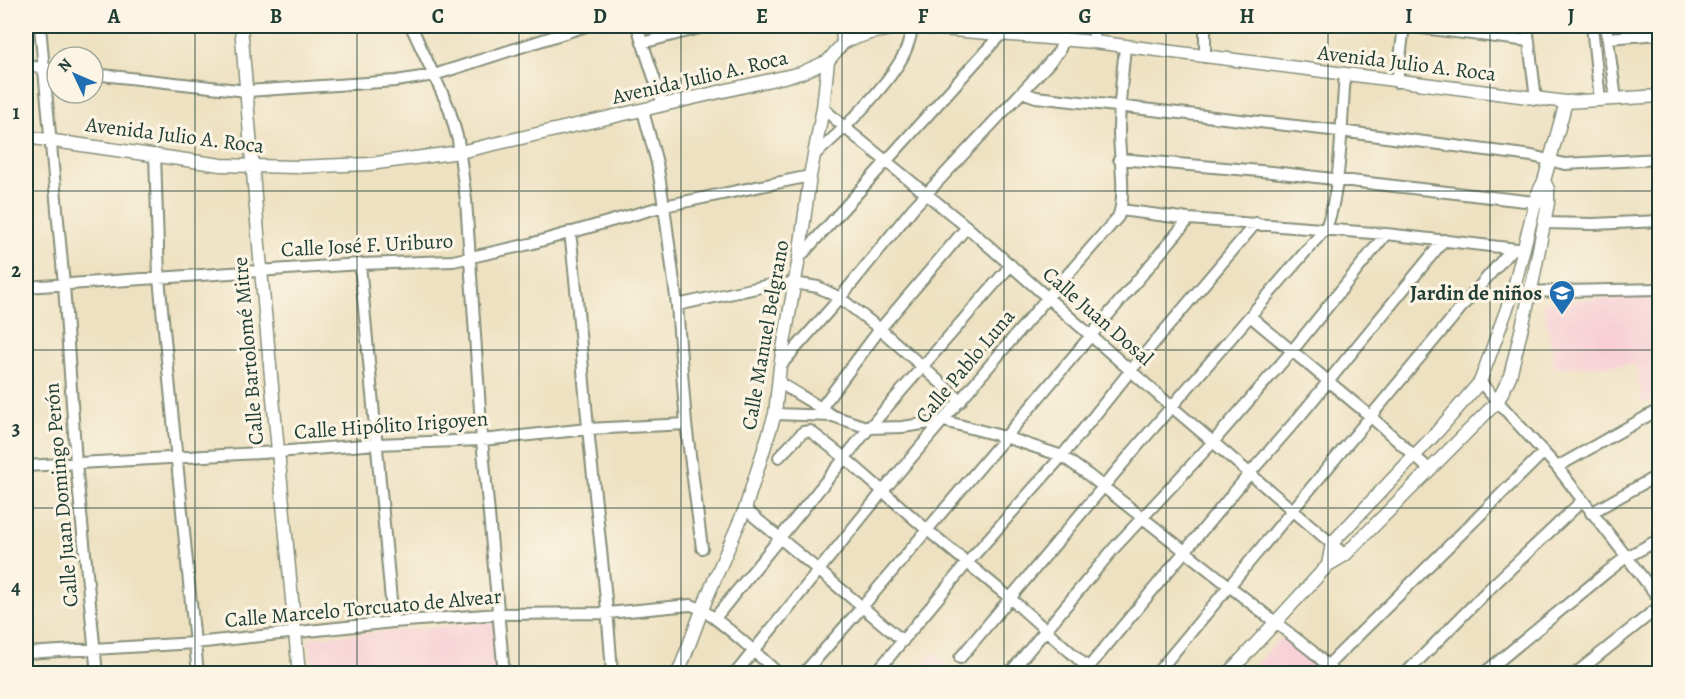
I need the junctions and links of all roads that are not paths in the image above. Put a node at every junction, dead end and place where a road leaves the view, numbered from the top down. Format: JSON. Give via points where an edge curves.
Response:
{"nodes":[{"id":1,"x":40,"y":26,"type":"edge"},
{"id":2,"x":241,"y":26,"type":"edge"},
{"id":3,"x":411,"y":26,"type":"edge"},
{"id":4,"x":586,"y":26,"type":"edge"},
{"id":5,"x":637,"y":26,"type":"edge"},
{"id":6,"x":707,"y":26,"type":"edge"},
{"id":7,"x":842,"y":26,"type":"edge"},
{"id":8,"x":908,"y":26,"type":"edge"},
{"id":9,"x":1094,"y":26,"type":"edge"},
{"id":10,"x":1205,"y":26,"type":"edge"},
{"id":11,"x":1405,"y":26,"type":"edge"},
{"id":12,"x":1527,"y":26,"type":"edge"},
{"id":13,"x":1592,"y":26,"type":"edge"},
{"id":14,"x":1606,"y":26,"type":"edge"},
{"id":15,"x":994,"y":31,"type":"edge"},
{"id":16,"x":1659,"y":34,"type":"edge"},
{"id":17,"x":1608,"y":38,"type":"junction"},
{"id":18,"x":1064,"y":39,"type":"junction"},
{"id":19,"x":1529,"y":41,"type":"junction"},
{"id":20,"x":1094,"y":42,"type":"junction"},
{"id":21,"x":642,"y":43,"type":"junction"},
{"id":22,"x":843,"y":44,"type":"junction"},
{"id":23,"x":1125,"y":47,"type":"junction"},
{"id":24,"x":1205,"y":57,"type":"junction"},
{"id":25,"x":828,"y":61,"type":"junction"},
{"id":26,"x":26,"y":66,"type":"edge"},
{"id":27,"x":45,"y":69,"type":"joint"},
{"id":28,"x":105,"y":75,"type":"edge"},
{"id":29,"x":434,"y":75,"type":"junction"},
{"id":30,"x":1345,"y":75,"type":"junction"},
{"id":31,"x":1397,"y":82,"type":"junction"},
{"id":32,"x":247,"y":91,"type":"junction"},
{"id":33,"x":1022,"y":93,"type":"junction"},
{"id":34,"x":1659,"y":96,"type":"edge"},
{"id":35,"x":1536,"y":99,"type":"junction"},
{"id":36,"x":1617,"y":99,"type":"junction"},
{"id":37,"x":1600,"y":100,"type":"junction"},
{"id":38,"x":1566,"y":102,"type":"junction"},
{"id":39,"x":48,"y":105,"type":"edge"},
{"id":40,"x":663,"y":105,"type":"junction"},
{"id":41,"x":1119,"y":107,"type":"junction"},
{"id":42,"x":824,"y":108,"type":"junction"},
{"id":43,"x":643,"y":111,"type":"junction"},
{"id":44,"x":844,"y":127,"type":"junction"},
{"id":45,"x":1340,"y":131,"type":"junction"},
{"id":46,"x":26,"y":137,"type":"edge"},
{"id":47,"x":51,"y":140,"type":"junction"},
{"id":48,"x":460,"y":152,"type":"junction"},
{"id":49,"x":155,"y":154,"type":"junction"},
{"id":50,"x":815,"y":154,"type":"junction"},
{"id":51,"x":1119,"y":159,"type":"junction"},
{"id":52,"x":1659,"y":159,"type":"edge"},
{"id":53,"x":1550,"y":160,"type":"junction"},
{"id":54,"x":886,"y":161,"type":"junction"},
{"id":55,"x":251,"y":166,"type":"junction"},
{"id":56,"x":810,"y":176,"type":"junction"},
{"id":57,"x":1336,"y":181,"type":"junction"},
{"id":58,"x":1544,"y":181,"type":"junction"},
{"id":59,"x":927,"y":193,"type":"junction"},
{"id":60,"x":1534,"y":203,"type":"junction"},
{"id":61,"x":1548,"y":203,"type":"junction"},
{"id":62,"x":664,"y":206,"type":"junction"},
{"id":63,"x":1121,"y":210,"type":"junction"},
{"id":64,"x":1189,"y":219,"type":"junction"},
{"id":65,"x":1659,"y":220,"type":"edge"},
{"id":66,"x":1256,"y":223,"type":"junction"},
{"id":67,"x":1543,"y":223,"type":"junction"},
{"id":68,"x":967,"y":227,"type":"junction"},
{"id":69,"x":1326,"y":228,"type":"junction"},
{"id":70,"x":570,"y":232,"type":"junction"},
{"id":71,"x":1386,"y":234,"type":"junction"},
{"id":72,"x":1444,"y":240,"type":"junction"},
{"id":73,"x":1517,"y":250,"type":"junction"},
{"id":74,"x":470,"y":257,"type":"junction"},
{"id":75,"x":799,"y":258,"type":"junction"},
{"id":76,"x":360,"y":264,"type":"junction"},
{"id":77,"x":1011,"y":265,"type":"junction"},
{"id":78,"x":261,"y":270,"type":"junction"},
{"id":79,"x":159,"y":278,"type":"junction"},
{"id":80,"x":794,"y":283,"type":"junction"},
{"id":81,"x":64,"y":285,"type":"junction"},
{"id":82,"x":26,"y":287,"type":"edge"},
{"id":83,"x":1659,"y":289,"type":"edge"},
{"id":84,"x":1531,"y":290,"type":"junction"},
{"id":85,"x":1513,"y":292,"type":"junction"},
{"id":86,"x":1048,"y":297,"type":"junction"},
{"id":87,"x":840,"y":298,"type":"junction"},
{"id":88,"x":677,"y":305,"type":"junction"},
{"id":89,"x":1250,"y":316,"type":"junction"},
{"id":90,"x":880,"y":329,"type":"junction"},
{"id":91,"x":1091,"y":336,"type":"junction"},
{"id":92,"x":1292,"y":351,"type":"junction"},
{"id":93,"x":780,"y":366,"type":"junction"},
{"id":94,"x":923,"y":367,"type":"junction"},
{"id":95,"x":1131,"y":370,"type":"junction"},
{"id":96,"x":778,"y":382,"type":"junction"},
{"id":97,"x":1480,"y":382,"type":"junction"},
{"id":98,"x":1328,"y":383,"type":"junction"},
{"id":99,"x":962,"y":401,"type":"junction"},
{"id":100,"x":1498,"y":401,"type":"junction"},
{"id":101,"x":1172,"y":407,"type":"junction"},
{"id":102,"x":821,"y":408,"type":"junction"},
{"id":103,"x":1659,"y":409,"type":"edge"},
{"id":104,"x":775,"y":414,"type":"junction"},
{"id":105,"x":833,"y":416,"type":"junction"},
{"id":106,"x":1371,"y":416,"type":"junction"},
{"id":107,"x":944,"y":421,"type":"junction"},
{"id":108,"x":686,"y":424,"type":"junction"},
{"id":109,"x":869,"y":428,"type":"junction"},
{"id":110,"x":588,"y":429,"type":"junction"},
{"id":111,"x":1005,"y":437,"type":"junction"},
{"id":112,"x":482,"y":440,"type":"junction"},
{"id":113,"x":1213,"y":442,"type":"junction"},
{"id":114,"x":377,"y":444,"type":"junction"},
{"id":115,"x":277,"y":452,"type":"junction"},
{"id":116,"x":1544,"y":452,"type":"junction"},
{"id":117,"x":178,"y":456,"type":"junction"},
{"id":118,"x":1062,"y":456,"type":"junction"},
{"id":119,"x":1415,"y":456,"type":"junction"},
{"id":120,"x":779,"y":457,"type":"dead end"},
{"id":121,"x":845,"y":458,"type":"junction"},
{"id":122,"x":76,"y":463,"type":"junction"},
{"id":123,"x":26,"y":466,"type":"edge"},
{"id":124,"x":1557,"y":467,"type":"junction"},
{"id":125,"x":1430,"y":470,"type":"junction"},
{"id":126,"x":1250,"y":473,"type":"junction"},
{"id":127,"x":1659,"y":474,"type":"edge"},
{"id":128,"x":1104,"y":488,"type":"junction"},
{"id":129,"x":883,"y":492,"type":"junction"},
{"id":130,"x":1582,"y":501,"type":"junction"},
{"id":131,"x":745,"y":509,"type":"junction"},
{"id":132,"x":1293,"y":510,"type":"junction"},
{"id":133,"x":1591,"y":513,"type":"junction"},
{"id":134,"x":1142,"y":518,"type":"junction"},
{"id":135,"x":926,"y":529,"type":"junction"},
{"id":136,"x":780,"y":537,"type":"junction"},
{"id":137,"x":1659,"y":539,"type":"edge"},
{"id":138,"x":1332,"y":543,"type":"junction"},
{"id":139,"x":702,"y":548,"type":"dead end"},
{"id":140,"x":1186,"y":553,"type":"junction"},
{"id":141,"x":1345,"y":555,"type":"junction"},
{"id":142,"x":1625,"y":558,"type":"junction"},
{"id":143,"x":967,"y":563,"type":"junction"},
{"id":144,"x":1328,"y":565,"type":"junction"},
{"id":145,"x":819,"y":569,"type":"junction"},
{"id":146,"x":1229,"y":587,"type":"junction"},
{"id":147,"x":1011,"y":599,"type":"junction"},
{"id":148,"x":1659,"y":600,"type":"edge"},
{"id":149,"x":863,"y":606,"type":"junction"},
{"id":150,"x":1659,"y":606,"type":"edge"},
{"id":151,"x":702,"y":609,"type":"junction"},
{"id":152,"x":608,"y":613,"type":"junction"},
{"id":153,"x":499,"y":615,"type":"junction"},
{"id":154,"x":715,"y":618,"type":"junction"},
{"id":155,"x":393,"y":622,"type":"junction"},
{"id":156,"x":1276,"y":623,"type":"junction"},
{"id":157,"x":1047,"y":630,"type":"junction"},
{"id":158,"x":296,"y":632,"type":"junction"},
{"id":159,"x":903,"y":641,"type":"junction"},
{"id":160,"x":195,"y":643,"type":"junction"},
{"id":161,"x":95,"y":649,"type":"junction"},
{"id":162,"x":753,"y":650,"type":"junction"},
{"id":163,"x":26,"y":653,"type":"edge"},
{"id":164,"x":960,"y":658,"type":"dead end"},
{"id":165,"x":1332,"y":669,"type":"edge"},
{"id":166,"x":1089,"y":672,"type":"edge"},
{"id":167,"x":97,"y":674,"type":"edge"},
{"id":168,"x":198,"y":674,"type":"edge"},
{"id":169,"x":300,"y":674,"type":"edge"},
{"id":170,"x":504,"y":674,"type":"edge"},
{"id":171,"x":612,"y":674,"type":"edge"},
{"id":172,"x":678,"y":674,"type":"edge"},
{"id":173,"x":735,"y":674,"type":"edge"},
{"id":174,"x":779,"y":674,"type":"edge"},
{"id":175,"x":803,"y":674,"type":"edge"},
{"id":176,"x":875,"y":674,"type":"edge"},
{"id":177,"x":1010,"y":674,"type":"edge"},
{"id":178,"x":1156,"y":674,"type":"edge"},
{"id":179,"x":1228,"y":674,"type":"edge"},
{"id":180,"x":1405,"y":674,"type":"edge"},
{"id":181,"x":1484,"y":674,"type":"edge"},
{"id":182,"x":1575,"y":674,"type":"edge"}],
"edges":[{"from":1,"to":27,"type":"street","name":"Calle Juan Domingo Perón"},
{"from":2,"to":32,"type":"street","name":"Calle Bartolomé Mitre"},
{"from":3,"to":29,"type":"street"},
{"from":4,"to":29,"type":"street"},
{"from":5,"to":21,"type":"street"},
{"from":6,"to":21,"type":"street"},
{"from":7,"to":22,"type":"street"},
{"from":8,"to":15,"type":"street","name":"Avenida Julio A. Roca"},
{"from":8,"to":22,"type":"street","name":"Avenida Julio A. Roca","via":[[870,33]]},
{"from":8,"to":44,"type":"street","via":[[908,47],[895,69]]},
{"from":9,"to":20,"type":"street"},
{"from":10,"to":24,"type":"street"},
{"from":11,"to":19,"type":"street"},
{"from":11,"to":31,"type":"street"},
{"from":12,"to":19,"type":"street"},
{"from":13,"to":37,"type":"street"},
{"from":14,"to":17,"type":"street"},
{"from":15,"to":18,"type":"street","name":"Avenida Julio A. Roca"},
{"from":15,"to":54,"type":"street"},
{"from":16,"to":17,"type":"street"},
{"from":17,"to":36,"type":"street"},
{"from":18,"to":20,"type":"street","name":"Avenida Julio A. Roca"},
{"from":18,"to":33,"type":"street","via":[[1059,51]]},
{"from":19,"to":35,"type":"street"},
{"from":20,"to":23,"type":"street","name":"Avenida Julio A. Roca"},
{"from":21,"to":40,"type":"street"},
{"from":22,"to":25,"type":"street","name":"Avenida Julio A. Roca"},
{"from":23,"to":24,"type":"street","name":"Avenida Julio A. Roca"},
{"from":23,"to":41,"type":"street"},
{"from":24,"to":30,"type":"street","name":"Avenida Julio A. Roca"},
{"from":25,"to":40,"type":"street","name":"Avenida Julio A. Roca","via":[[801,73]]},
{"from":25,"to":42,"type":"street","name":"Calle Manuel Belgrano"},
{"from":26,"to":27,"type":"street"},
{"from":28,"to":32,"type":"street"},
{"from":29,"to":32,"type":"street"},
{"from":29,"to":48,"type":"street","via":[[454,123]]},
{"from":30,"to":31,"type":"street","name":"Avenida Julio A. Roca"},
{"from":30,"to":45,"type":"street"},
{"from":31,"to":35,"type":"street","name":"Avenida Julio A. Roca"},
{"from":32,"to":55,"type":"street","name":"Calle Bartolomé Mitre"},
{"from":33,"to":41,"type":"street"},
{"from":33,"to":59,"type":"street"},
{"from":34,"to":36,"type":"street","name":"Avenida Julio A. Roca"},
{"from":35,"to":38,"type":"street","name":"Avenida Julio A. Roca"},
{"from":36,"to":37,"type":"street","name":"Avenida Julio A. Roca"},
{"from":37,"to":38,"type":"street","name":"Avenida Julio A. Roca"},
{"from":38,"to":53,"type":"street"},
{"from":39,"to":47,"type":"street","name":"Calle Juan Domingo Perón"},
{"from":40,"to":43,"type":"street","name":"Avenida Julio A. Roca"},
{"from":41,"to":45,"type":"street"},
{"from":41,"to":51,"type":"street"},
{"from":42,"to":44,"type":"street","name":"Calle Juan Dosal"},
{"from":42,"to":50,"type":"street","name":"Calle Manuel Belgrano"},
{"from":43,"to":48,"type":"street","name":"Avenida Julio A. Roca"},
{"from":43,"to":62,"type":"street"},
{"from":44,"to":50,"type":"street"},
{"from":44,"to":54,"type":"street","name":"Calle Juan Dosal"},
{"from":45,"to":53,"type":"street"},
{"from":45,"to":57,"type":"street"},
{"from":46,"to":47,"type":"street","name":"Avenida Julio A. Roca"},
{"from":47,"to":49,"type":"street","name":"Avenida Julio A. Roca"},
{"from":47,"to":81,"type":"street","name":"Calle Juan Domingo Perón"},
{"from":48,"to":55,"type":"street","name":"Avenida Julio A. Roca","via":[[369,164]]},
{"from":48,"to":74,"type":"street"},
{"from":49,"to":55,"type":"street","name":"Avenida Julio A. Roca"},
{"from":49,"to":79,"type":"street"},
{"from":50,"to":56,"type":"street","name":"Calle Manuel Belgrano"},
{"from":51,"to":57,"type":"street"},
{"from":51,"to":63,"type":"street"},
{"from":52,"to":53,"type":"street","via":[[1578,164]]},
{"from":53,"to":58,"type":"street"},
{"from":54,"to":59,"type":"street","name":"Calle Juan Dosal"},
{"from":54,"to":75,"type":"street"},
{"from":55,"to":78,"type":"street","name":"Calle Bartolomé Mitre"},
{"from":56,"to":62,"type":"street","name":"Calle José F. Uriburo"},
{"from":56,"to":75,"type":"street","name":"Calle Manuel Belgrano"},
{"from":57,"to":60,"type":"street"},
{"from":57,"to":69,"type":"street"},
{"from":58,"to":60,"type":"street"},
{"from":58,"to":61,"type":"street"},
{"from":59,"to":68,"type":"street","name":"Calle Juan Dosal"},
{"from":59,"to":87,"type":"street"},
{"from":60,"to":61,"type":"street"},
{"from":60,"to":73,"type":"street"},
{"from":61,"to":67,"type":"street"},
{"from":62,"to":70,"type":"street","name":"Calle José F. Uriburo"},
{"from":62,"to":88,"type":"street"},
{"from":63,"to":64,"type":"street"},
{"from":63,"to":86,"type":"street","name":"Calle Pablo Luna","via":[[1110,228]]},
{"from":64,"to":66,"type":"street"},
{"from":64,"to":91,"type":"street"},
{"from":65,"to":67,"type":"street"},
{"from":66,"to":69,"type":"street"},
{"from":66,"to":95,"type":"street"},
{"from":67,"to":84,"type":"street"},
{"from":68,"to":77,"type":"street","name":"Calle Juan Dosal"},
{"from":68,"to":90,"type":"street"},
{"from":69,"to":71,"type":"street"},
{"from":69,"to":89,"type":"street"},
{"from":70,"to":74,"type":"street","name":"Calle José F. Uriburo"},
{"from":70,"to":110,"type":"street"},
{"from":71,"to":72,"type":"street"},
{"from":71,"to":92,"type":"street"},
{"from":72,"to":73,"type":"street"},
{"from":72,"to":98,"type":"street"},
{"from":73,"to":85,"type":"street"},
{"from":73,"to":106,"type":"street"},
{"from":74,"to":76,"type":"street","name":"Calle José F. Uriburo","via":[[436,263]]},
{"from":74,"to":112,"type":"street"},
{"from":75,"to":80,"type":"street","name":"Calle Manuel Belgrano"},
{"from":76,"to":78,"type":"street","name":"Calle José F. Uriburo"},
{"from":76,"to":114,"type":"street"},
{"from":77,"to":86,"type":"street","name":"Calle Juan Dosal"},
{"from":77,"to":94,"type":"street"},
{"from":78,"to":79,"type":"street","name":"Calle José F. Uriburo"},
{"from":78,"to":115,"type":"street","name":"Calle Bartolomé Mitre"},
{"from":79,"to":81,"type":"street","name":"Calle José F. Uriburo"},
{"from":79,"to":117,"type":"street"},
{"from":80,"to":87,"type":"street","via":[[818,287]]},
{"from":80,"to":88,"type":"street"},
{"from":80,"to":93,"type":"street","name":"Calle Manuel Belgrano"},
{"from":81,"to":82,"type":"street","name":"Calle José F. Uriburo"},
{"from":81,"to":122,"type":"street","name":"Calle Juan Domingo Perón"},
{"from":83,"to":84,"type":"street"},
{"from":84,"to":85,"type":"street"},
{"from":84,"to":100,"type":"street","via":[[1510,376]]},
{"from":85,"to":97,"type":"street"},
{"from":86,"to":91,"type":"street","name":"Calle Juan Dosal"},
{"from":86,"to":99,"type":"street","name":"Calle Pablo Luna"},
{"from":87,"to":90,"type":"street"},
{"from":87,"to":93,"type":"street"},
{"from":88,"to":108,"type":"street"},
{"from":89,"to":92,"type":"street"},
{"from":89,"to":101,"type":"street"},
{"from":90,"to":94,"type":"street"},
{"from":90,"to":102,"type":"street"},
{"from":91,"to":95,"type":"street","name":"Calle Juan Dosal"},
{"from":91,"to":111,"type":"street"},
{"from":92,"to":98,"type":"street"},
{"from":92,"to":113,"type":"street"},
{"from":93,"to":96,"type":"street","name":"Calle Manuel Belgrano"},
{"from":94,"to":99,"type":"street"},
{"from":94,"to":109,"type":"street"},
{"from":95,"to":101,"type":"street","name":"Calle Juan Dosal"},
{"from":95,"to":118,"type":"street"},
{"from":96,"to":102,"type":"street"},
{"from":96,"to":104,"type":"street","name":"Calle Manuel Belgrano"},
{"from":97,"to":100,"type":"street"},
{"from":97,"to":119,"type":"street"},
{"from":98,"to":106,"type":"street"},
{"from":98,"to":126,"type":"street"},
{"from":99,"to":107,"type":"street","name":"Calle Pablo Luna"},
{"from":100,"to":116,"type":"street"},
{"from":100,"to":125,"type":"street"},
{"from":101,"to":113,"type":"street","name":"Calle Juan Dosal"},
{"from":101,"to":128,"type":"street"},
{"from":102,"to":105,"type":"street"},
{"from":103,"to":124,"type":"street"},
{"from":104,"to":105,"type":"street"},
{"from":104,"to":131,"type":"street","name":"Calle Manuel Belgrano"},
{"from":105,"to":109,"type":"street"},
{"from":106,"to":119,"type":"street"},
{"from":106,"to":132,"type":"street"},
{"from":107,"to":109,"type":"street"},
{"from":107,"to":111,"type":"street"},
{"from":107,"to":129,"type":"street","name":"Calle Pablo Luna"},
{"from":108,"to":110,"type":"street","name":"Calle Hipólito Irigoyen"},
{"from":108,"to":139,"type":"street"},
{"from":109,"to":121,"type":"street"},
{"from":110,"to":112,"type":"street","name":"Calle Hipólito Irigoyen"},
{"from":110,"to":152,"type":"street"},
{"from":111,"to":118,"type":"street"},
{"from":111,"to":135,"type":"street"},
{"from":112,"to":114,"type":"street","name":"Calle Hipólito Irigoyen"},
{"from":112,"to":153,"type":"street"},
{"from":113,"to":126,"type":"street","name":"Calle Juan Dosal"},
{"from":113,"to":134,"type":"street"},
{"from":114,"to":115,"type":"street","name":"Calle Hipólito Irigoyen"},
{"from":114,"to":155,"type":"street"},
{"from":115,"to":117,"type":"street","name":"Calle Hipólito Irigoyen"},
{"from":115,"to":158,"type":"street","name":"Calle Bartolomé Mitre"},
{"from":116,"to":124,"type":"street"},
{"from":116,"to":165,"type":"street"},
{"from":117,"to":122,"type":"street","name":"Calle Hipólito Irigoyen"},
{"from":117,"to":160,"type":"street"},
{"from":118,"to":128,"type":"street"},
{"from":118,"to":143,"type":"street"},
{"from":119,"to":125,"type":"street"},
{"from":119,"to":138,"type":"street"},
{"from":120,"to":121,"type":"street","via":[[805,431],[810,431]]},
{"from":121,"to":129,"type":"street"},
{"from":121,"to":136,"type":"street"},
{"from":122,"to":123,"type":"street","name":"Calle Hipólito Irigoyen"},
{"from":122,"to":161,"type":"street","name":"Calle Juan Domingo Perón"},
{"from":124,"to":130,"type":"street"},
{"from":125,"to":141,"type":"street"},
{"from":126,"to":132,"type":"street","name":"Calle Juan Dosal"},
{"from":126,"to":140,"type":"street"},
{"from":127,"to":133,"type":"street"},
{"from":128,"to":134,"type":"street"},
{"from":128,"to":147,"type":"street"},
{"from":129,"to":135,"type":"street"},
{"from":129,"to":145,"type":"street","name":"Calle Pablo Luna"},
{"from":130,"to":133,"type":"street"},
{"from":130,"to":180,"type":"street"},
{"from":131,"to":136,"type":"street"},
{"from":131,"to":151,"type":"street","name":"Calle Manuel Belgrano"},
{"from":132,"to":138,"type":"street","name":"Calle Juan Dosal"},
{"from":132,"to":146,"type":"street"},
{"from":133,"to":142,"type":"street"},
{"from":134,"to":140,"type":"street"},
{"from":134,"to":157,"type":"street"},
{"from":135,"to":143,"type":"street"},
{"from":135,"to":149,"type":"street"},
{"from":136,"to":145,"type":"street"},
{"from":136,"to":154,"type":"street"},
{"from":137,"to":142,"type":"street"},
{"from":138,"to":141,"type":"street","name":"Calle Juan Dosal"},
{"from":138,"to":144,"type":"street"},
{"from":140,"to":146,"type":"street"},
{"from":140,"to":166,"type":"street"},
{"from":141,"to":144,"type":"street"},
{"from":142,"to":148,"type":"street"},
{"from":142,"to":181,"type":"street"},
{"from":143,"to":147,"type":"street"},
{"from":143,"to":159,"type":"street"},
{"from":144,"to":156,"type":"street"},
{"from":145,"to":149,"type":"street"},
{"from":145,"to":162,"type":"street","name":"Calle Pablo Luna"},
{"from":146,"to":156,"type":"street"},
{"from":146,"to":178,"type":"street"},
{"from":147,"to":157,"type":"street"},
{"from":147,"to":164,"type":"street"},
{"from":149,"to":159,"type":"street"},
{"from":149,"to":175,"type":"street"},
{"from":150,"to":182,"type":"street"},
{"from":151,"to":152,"type":"street","name":"Calle Marcelo Torcuato de Alvear","via":[[690,605]]},
{"from":151,"to":154,"type":"street"},
{"from":151,"to":172,"type":"street","name":"Calle Manuel Belgrano"},
{"from":152,"to":153,"type":"street","name":"Calle Marcelo Torcuato de Alvear"},
{"from":152,"to":171,"type":"street"},
{"from":153,"to":155,"type":"street","name":"Calle Marcelo Torcuato de Alvear"},
{"from":153,"to":170,"type":"street"},
{"from":154,"to":162,"type":"street"},
{"from":155,"to":158,"type":"street","name":"Calle Marcelo Torcuato de Alvear"},
{"from":156,"to":165,"type":"street"},
{"from":156,"to":179,"type":"street"},
{"from":157,"to":166,"type":"street"},
{"from":157,"to":177,"type":"street"},
{"from":158,"to":160,"type":"street","name":"Calle Marcelo Torcuato de Alvear"},
{"from":158,"to":169,"type":"street","name":"Calle Bartolomé Mitre"},
{"from":159,"to":176,"type":"street"},
{"from":160,"to":161,"type":"street","name":"Calle Marcelo Torcuato de Alvear"},
{"from":160,"to":168,"type":"street"},
{"from":161,"to":163,"type":"street","name":"Calle Marcelo Torcuato de Alvear"},
{"from":161,"to":167,"type":"street","name":"Calle Juan Domingo Perón"},
{"from":162,"to":173,"type":"street","name":"Calle Pablo Luna"},
{"from":162,"to":174,"type":"street"}]}
